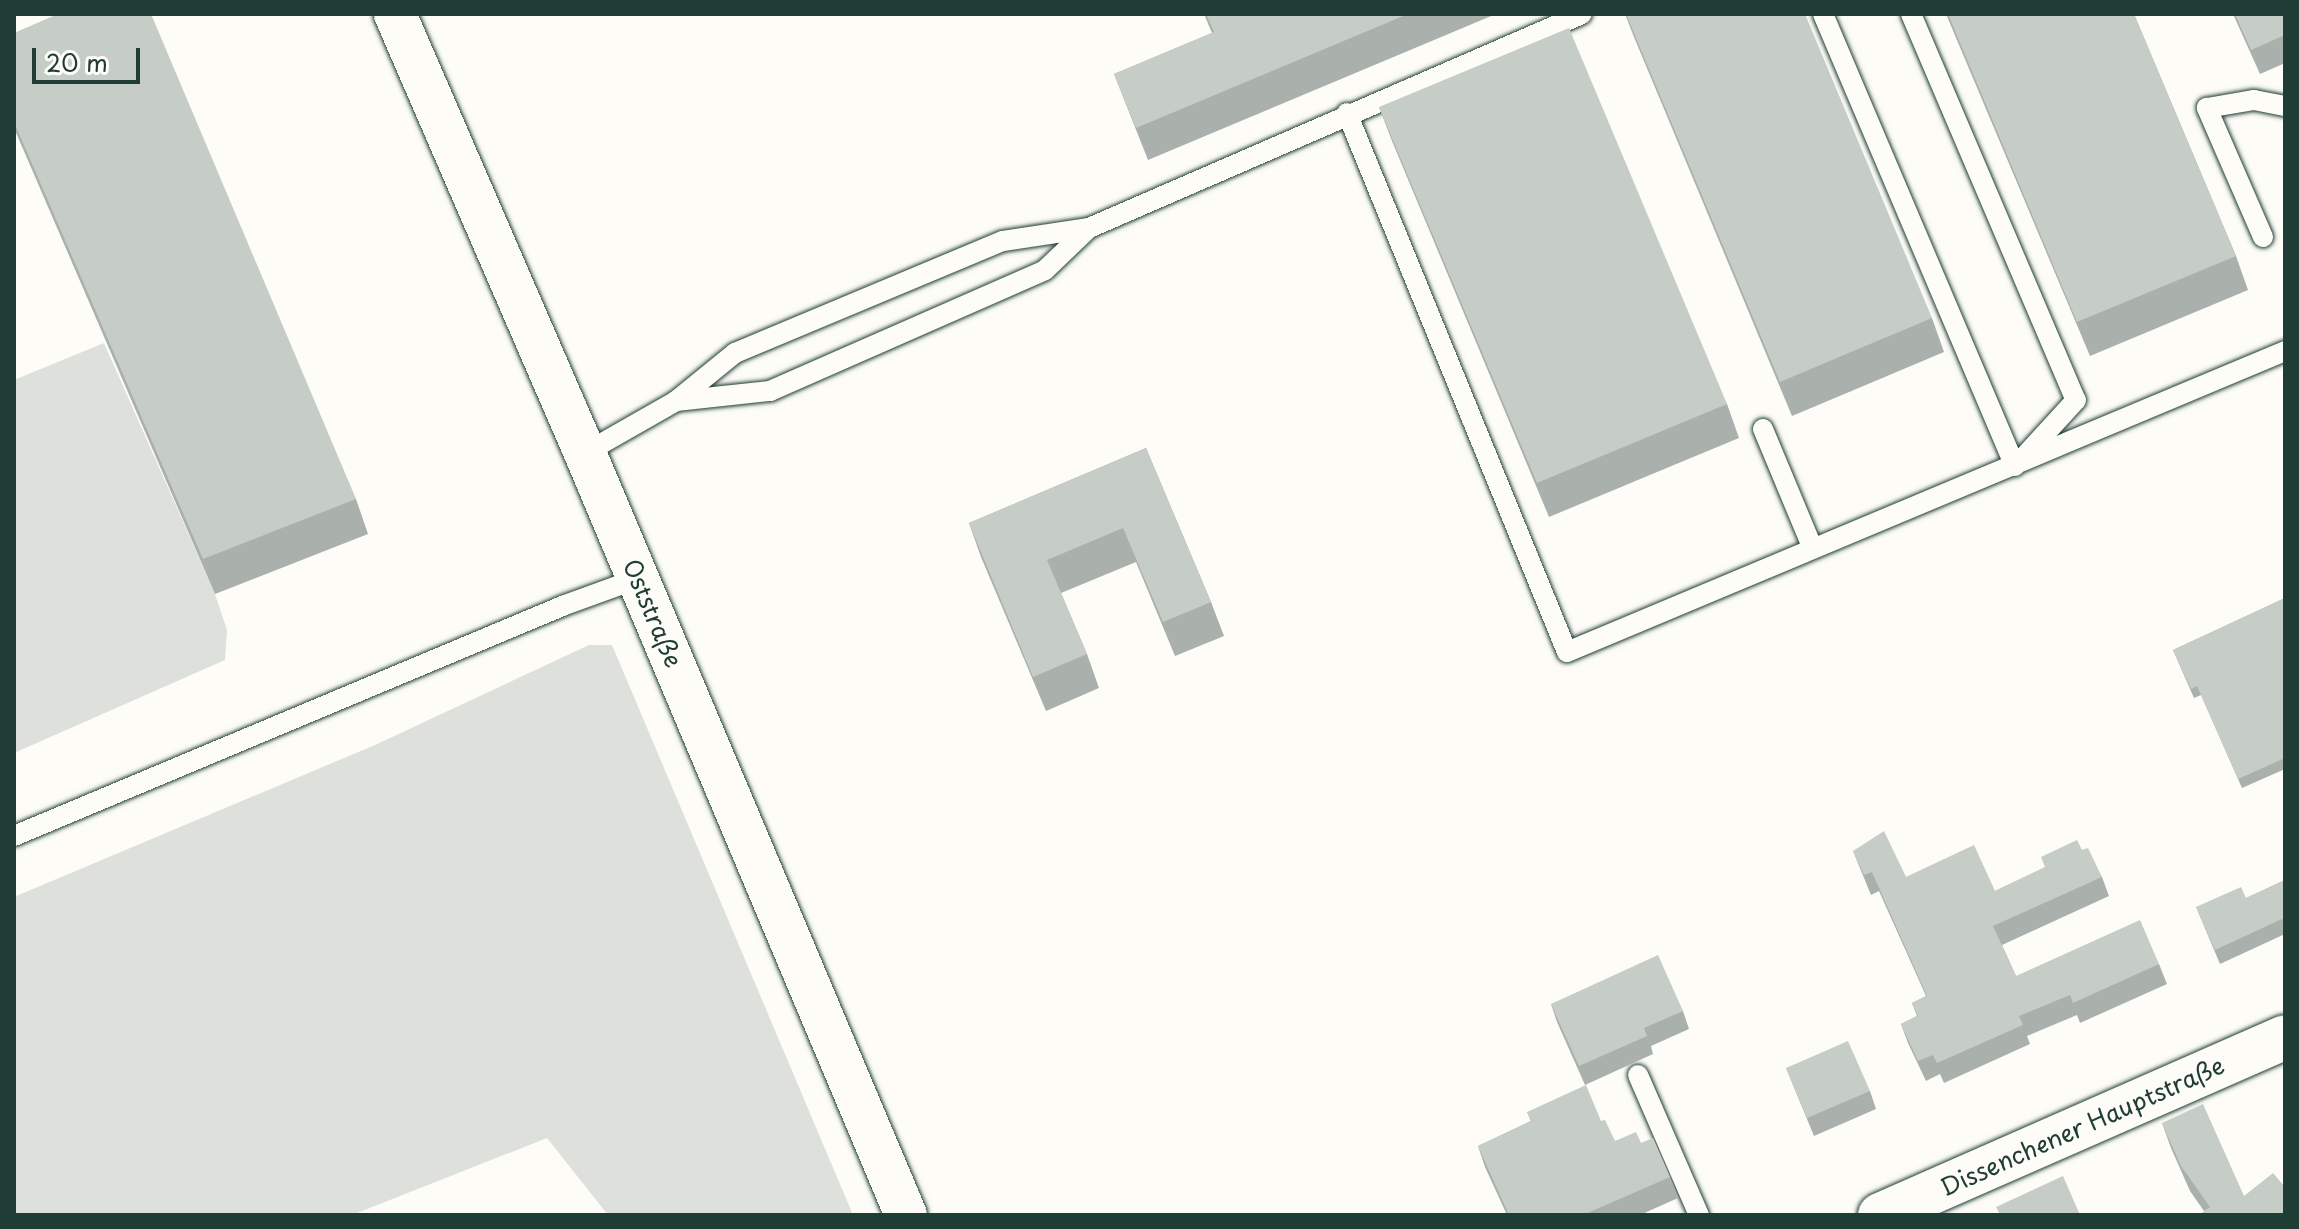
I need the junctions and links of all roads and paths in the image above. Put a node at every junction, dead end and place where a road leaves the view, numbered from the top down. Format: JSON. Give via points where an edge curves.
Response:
{"nodes":[{"id":1,"x":395,"y":14,"type":"edge"},
{"id":2,"x":1582,"y":14,"type":"edge"},
{"id":3,"x":1823,"y":14,"type":"edge"},
{"id":4,"x":1911,"y":14,"type":"edge"},
{"id":5,"x":2285,"y":106,"type":"edge"},
{"id":6,"x":1347,"y":113,"type":"junction"},
{"id":7,"x":1089,"y":228,"type":"junction"},
{"id":8,"x":2263,"y":237,"type":"dead end"},
{"id":9,"x":2285,"y":351,"type":"edge"},
{"id":10,"x":676,"y":401,"type":"junction"},
{"id":11,"x":1763,"y":429,"type":"dead end"},
{"id":12,"x":585,"y":453,"type":"junction"},
{"id":13,"x":2015,"y":466,"type":"junction"},
{"id":14,"x":1812,"y":547,"type":"junction"},
{"id":15,"x":639,"y":578,"type":"junction"},
{"id":16,"x":14,"y":836,"type":"edge"},
{"id":17,"x":2285,"y":1037,"type":"edge"},
{"id":18,"x":1638,"y":1075,"type":"dead end"},
{"id":19,"x":906,"y":1215,"type":"edge"},
{"id":20,"x":1699,"y":1215,"type":"edge"},
{"id":21,"x":1880,"y":1215,"type":"edge"}],
"edges":[{"from":1,"to":12,"type":"street","name":"Oststraße"},
{"from":2,"to":6,"type":"lane"},
{"from":3,"to":13,"type":"lane"},
{"from":4,"to":13,"type":"lane","via":[[2076,400]]},
{"from":5,"to":8,"type":"lane","via":[[2254,100],[2207,108]]},
{"from":6,"to":7,"type":"lane"},
{"from":6,"to":14,"type":"lane","via":[[1567,652]]},
{"from":7,"to":10,"type":"lane","via":[[1003,241],[749,347]]},
{"from":7,"to":10,"type":"lane","via":[[1045,270],[770,391]]},
{"from":9,"to":13,"type":"lane"},
{"from":10,"to":12,"type":"lane"},
{"from":11,"to":14,"type":"lane"},
{"from":12,"to":15,"type":"street","name":"Oststraße"},
{"from":13,"to":14,"type":"lane"},
{"from":15,"to":16,"type":"lane"},
{"from":15,"to":19,"type":"street","name":"Oststraße"},
{"from":17,"to":21,"type":"main road","name":"Dissenchener Hauptstraße"},
{"from":18,"to":20,"type":"lane"}]}
